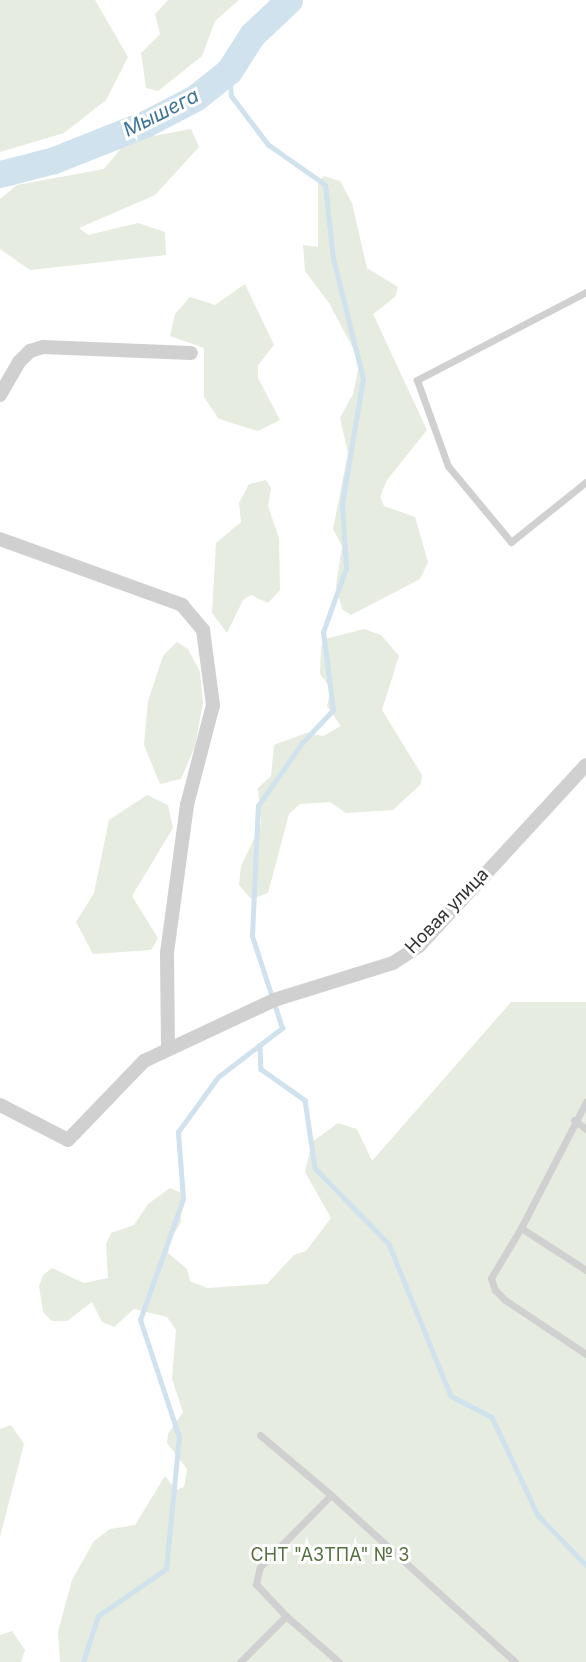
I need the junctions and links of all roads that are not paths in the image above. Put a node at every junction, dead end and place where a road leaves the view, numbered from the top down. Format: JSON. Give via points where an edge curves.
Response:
{"nodes":[{"id":1,"x":586,"y":292,"type":"edge"},
{"id":2,"x":191,"y":353,"type":"dead end"},
{"id":3,"x":0,"y":395,"type":"edge"},
{"id":4,"x":586,"y":482,"type":"edge"},
{"id":5,"x":0,"y":539,"type":"edge"},
{"id":6,"x":585,"y":768,"type":"edge"},
{"id":7,"x":168,"y":1049,"type":"junction"},
{"id":8,"x":586,"y":1102,"type":"edge"},
{"id":9,"x":0,"y":1106,"type":"edge"},
{"id":10,"x":574,"y":1120,"type":"junction"},
{"id":11,"x":586,"y":1129,"type":"edge"},
{"id":12,"x":522,"y":1228,"type":"junction"},
{"id":13,"x":586,"y":1270,"type":"edge"},
{"id":14,"x":586,"y":1354,"type":"edge"},
{"id":15,"x":260,"y":1435,"type":"dead end"},
{"id":16,"x":331,"y":1495,"type":"junction"},
{"id":17,"x":286,"y":1616,"type":"junction"},
{"id":18,"x":240,"y":1662,"type":"edge"},
{"id":19,"x":339,"y":1662,"type":"edge"},
{"id":20,"x":515,"y":1662,"type":"edge"}],
"edges":[{"from":1,"to":4,"type":"lane","via":[[417,380],[448,466],[511,542]]},
{"from":2,"to":3,"type":"street","via":[[43,347],[30,351],[19,362]]},
{"from":5,"to":7,"type":"street","via":[[182,605],[203,630],[213,705],[187,805],[167,953]]},
{"from":6,"to":7,"type":"street","name":"Новая улица","via":[[419,946],[393,963],[274,1000]]},
{"from":7,"to":9,"type":"street","name":"Новая улица","via":[[144,1061],[68,1140]]},
{"from":8,"to":10,"type":"lane"},
{"from":10,"to":11,"type":"lane"},
{"from":10,"to":12,"type":"lane"},
{"from":12,"to":13,"type":"lane"},
{"from":12,"to":14,"type":"lane","via":[[491,1278],[495,1290]]},
{"from":15,"to":16,"type":"lane"},
{"from":16,"to":17,"type":"lane","via":[[260,1568],[256,1584]]},
{"from":16,"to":20,"type":"lane"},
{"from":17,"to":18,"type":"lane"},
{"from":17,"to":19,"type":"lane"}]}
